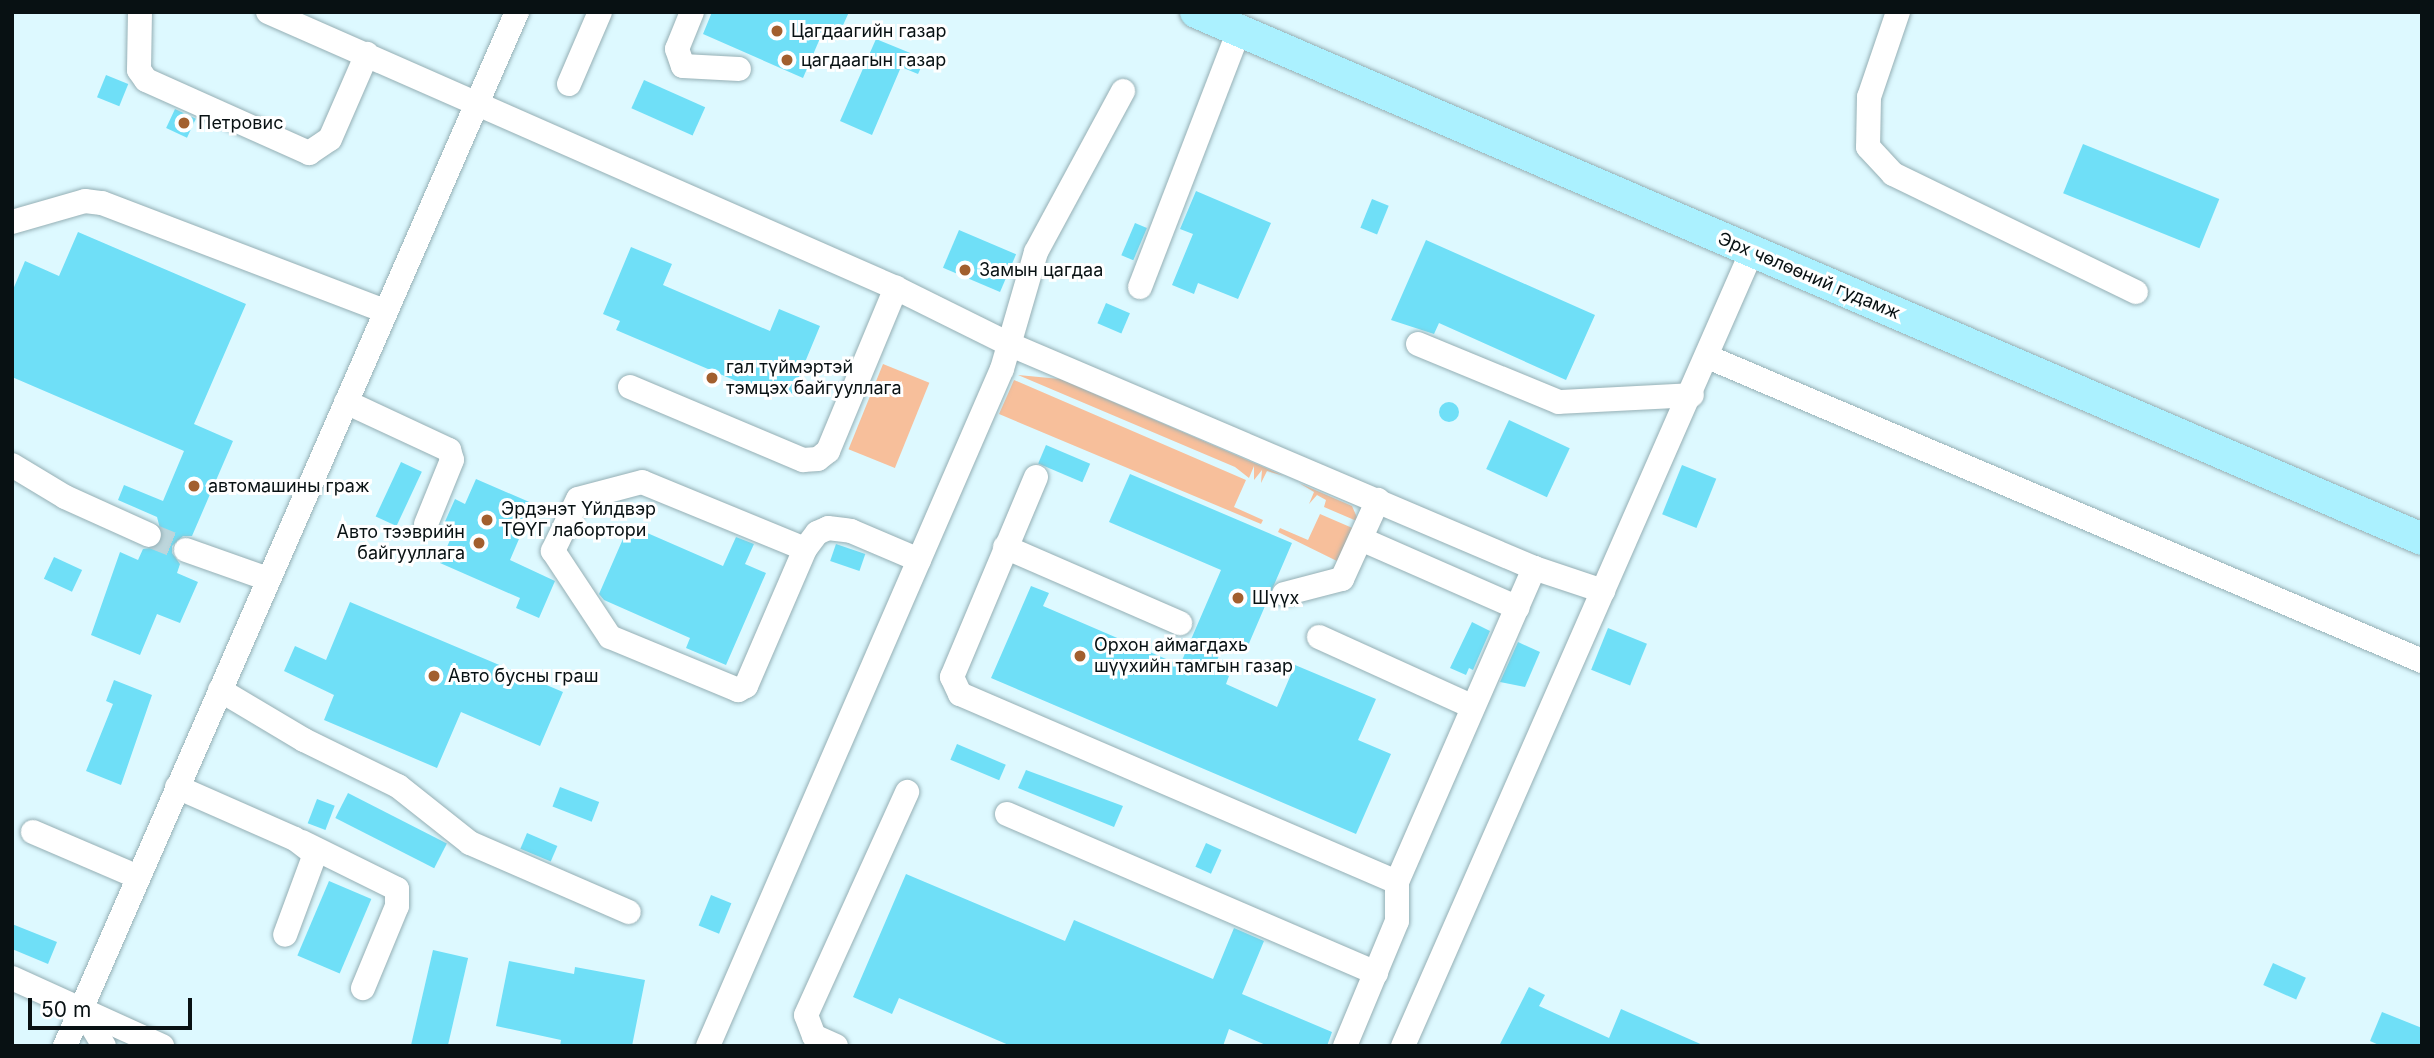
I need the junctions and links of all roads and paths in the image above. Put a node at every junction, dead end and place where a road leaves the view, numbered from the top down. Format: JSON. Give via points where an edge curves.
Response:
{"nodes":[{"id":1,"x":140,"y":12,"type":"edge"},
{"id":2,"x":268,"y":12,"type":"edge"},
{"id":3,"x":517,"y":12,"type":"edge"},
{"id":4,"x":600,"y":12,"type":"edge"},
{"id":5,"x":692,"y":12,"type":"edge"},
{"id":6,"x":1196,"y":12,"type":"edge"},
{"id":7,"x":1898,"y":12,"type":"edge"},
{"id":8,"x":1239,"y":31,"type":"junction"},
{"id":9,"x":367,"y":54,"type":"junction"},
{"id":10,"x":738,"y":69,"type":"dead end"},
{"id":11,"x":569,"y":84,"type":"dead end"},
{"id":12,"x":1123,"y":91,"type":"dead end"},
{"id":13,"x":477,"y":102,"type":"junction"},
{"id":14,"x":12,"y":222,"type":"edge"},
{"id":15,"x":1752,"y":251,"type":"junction"},
{"id":16,"x":1140,"y":287,"type":"dead end"},
{"id":17,"x":896,"y":288,"type":"junction"},
{"id":18,"x":2136,"y":292,"type":"dead end"},
{"id":19,"x":385,"y":311,"type":"junction"},
{"id":20,"x":1418,"y":344,"type":"dead end"},
{"id":21,"x":1011,"y":345,"type":"junction"},
{"id":22,"x":1708,"y":357,"type":"junction"},
{"id":23,"x":630,"y":387,"type":"dead end"},
{"id":24,"x":1692,"y":395,"type":"junction"},
{"id":25,"x":346,"y":402,"type":"junction"},
{"id":26,"x":12,"y":465,"type":"edge"},
{"id":27,"x":1036,"y":477,"type":"dead end"},
{"id":28,"x":1378,"y":500,"type":"junction"},
{"id":29,"x":426,"y":524,"type":"dead end"},
{"id":30,"x":149,"y":535,"type":"tunnel mouth"},
{"id":31,"x":2422,"y":539,"type":"edge"},
{"id":32,"x":1361,"y":540,"type":"junction"},
{"id":33,"x":1005,"y":547,"type":"junction"},
{"id":34,"x":805,"y":549,"type":"junction"},
{"id":35,"x":186,"y":550,"type":"tunnel mouth"},
{"id":36,"x":919,"y":560,"type":"junction"},
{"id":37,"x":1534,"y":568,"type":"junction"},
{"id":38,"x":268,"y":579,"type":"junction"},
{"id":39,"x":1603,"y":591,"type":"junction"},
{"id":40,"x":1284,"y":594,"type":"dead end"},
{"id":41,"x":1518,"y":608,"type":"junction"},
{"id":42,"x":1180,"y":623,"type":"dead end"},
{"id":43,"x":1319,"y":637,"type":"dead end"},
{"id":44,"x":2422,"y":661,"type":"edge"},
{"id":45,"x":220,"y":690,"type":"junction"},
{"id":46,"x":1473,"y":707,"type":"junction"},
{"id":47,"x":177,"y":787,"type":"junction"},
{"id":48,"x":907,"y":792,"type":"dead end"},
{"id":49,"x":1007,"y":814,"type":"dead end"},
{"id":50,"x":33,"y":832,"type":"dead end"},
{"id":51,"x":295,"y":839,"type":"junction"},
{"id":52,"x":138,"y":877,"type":"junction"},
{"id":53,"x":1397,"y":882,"type":"junction"},
{"id":54,"x":629,"y":912,"type":"dead end"},
{"id":55,"x":285,"y":935,"type":"dead end"},
{"id":56,"x":1376,"y":973,"type":"junction"},
{"id":57,"x":12,"y":978,"type":"edge"},
{"id":58,"x":363,"y":988,"type":"dead end"},
{"id":59,"x":81,"y":1008,"type":"junction"},
{"id":60,"x":65,"y":1046,"type":"edge"},
{"id":61,"x":104,"y":1046,"type":"edge"},
{"id":62,"x":162,"y":1046,"type":"edge"},
{"id":63,"x":708,"y":1046,"type":"edge"},
{"id":64,"x":836,"y":1046,"type":"edge"},
{"id":65,"x":1345,"y":1046,"type":"edge"},
{"id":66,"x":1404,"y":1046,"type":"edge"}],
"edges":[{"from":1,"to":9,"type":"street","via":[[139,71],[146,80],[309,153],[330,139]]},
{"from":2,"to":9,"type":"street"},
{"from":3,"to":13,"type":"street"},
{"from":4,"to":11,"type":"street"},
{"from":5,"to":10,"type":"street","via":[[677,49],[683,66]]},
{"from":6,"to":8,"type":"main road","name":"Эрх чөлөөний гудамж"},
{"from":7,"to":18,"type":"street","via":[[1869,97],[1868,147],[1893,174]]},
{"from":8,"to":15,"type":"main road","name":"Эрх чөлөөний гудамж"},
{"from":8,"to":16,"type":"street"},
{"from":9,"to":13,"type":"street"},
{"from":12,"to":21,"type":"street","via":[[1036,252]]},
{"from":13,"to":17,"type":"street"},
{"from":13,"to":19,"type":"street"},
{"from":14,"to":19,"type":"street","via":[[85,201],[102,203]]},
{"from":15,"to":22,"type":"street"},
{"from":15,"to":31,"type":"main road","name":"Эрх чөлөөний гудамж"},
{"from":17,"to":21,"type":"street"},
{"from":17,"to":23,"type":"street","via":[[828,451],[818,459],[803,460]]},
{"from":19,"to":25,"type":"street"},
{"from":20,"to":24,"type":"street","via":[[1559,401]]},
{"from":21,"to":28,"type":"street"},
{"from":21,"to":36,"type":"street"},
{"from":22,"to":24,"type":"street"},
{"from":22,"to":44,"type":"street"},
{"from":24,"to":39,"type":"street"},
{"from":25,"to":29,"type":"street","via":[[449,450],[452,460]]},
{"from":25,"to":38,"type":"street"},
{"from":26,"to":30,"type":"street","via":[[65,497]]},
{"from":27,"to":33,"type":"street"},
{"from":28,"to":32,"type":"street"},
{"from":28,"to":37,"type":"street"},
{"from":32,"to":40,"type":"street","via":[[1342,579]]},
{"from":32,"to":41,"type":"street"},
{"from":33,"to":42,"type":"street"},
{"from":33,"to":53,"type":"street","via":[[952,677],[960,694]]},
{"from":34,"to":34,"type":"street","via":[[746,685],[738,690],[610,637],[550,559],[578,499],[642,482]]},
{"from":34,"to":36,"type":"street","via":[[817,533],[828,528],[851,531]]},
{"from":35,"to":38,"type":"street"},
{"from":36,"to":63,"type":"street"},
{"from":37,"to":39,"type":"street"},
{"from":37,"to":41,"type":"street"},
{"from":38,"to":45,"type":"street"},
{"from":39,"to":66,"type":"street"},
{"from":41,"to":46,"type":"street"},
{"from":43,"to":46,"type":"street"},
{"from":45,"to":47,"type":"street"},
{"from":45,"to":54,"type":"street","via":[[304,740],[398,786],[470,843]]},
{"from":46,"to":53,"type":"street"},
{"from":47,"to":51,"type":"street"},
{"from":47,"to":52,"type":"street"},
{"from":48,"to":64,"type":"street","via":[[806,1015],[814,1036]]},
{"from":49,"to":56,"type":"street"},
{"from":50,"to":52,"type":"street"},
{"from":51,"to":55,"type":"street","via":[[314,853],[314,865]]},
{"from":51,"to":58,"type":"street","via":[[397,889],[397,906]]},
{"from":52,"to":59,"type":"street"},
{"from":53,"to":56,"type":"street","via":[[1397,921]]},
{"from":56,"to":65,"type":"street"},
{"from":57,"to":59,"type":"street"},
{"from":59,"to":60,"type":"street"},
{"from":59,"to":61,"type":"street"},
{"from":59,"to":62,"type":"street"}]}
